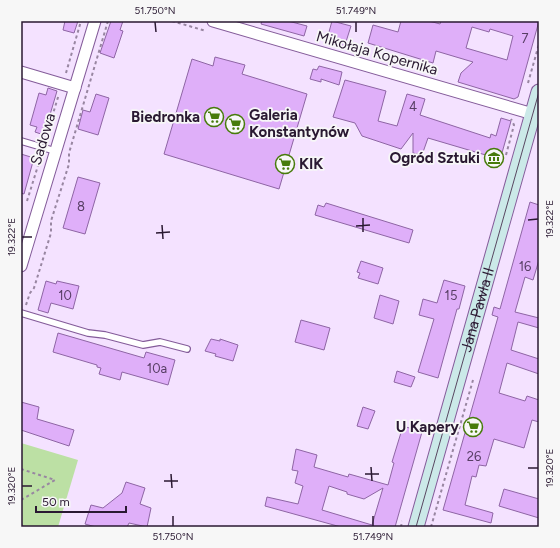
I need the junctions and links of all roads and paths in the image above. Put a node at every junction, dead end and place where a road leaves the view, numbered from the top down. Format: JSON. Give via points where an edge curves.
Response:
{"nodes":[{"id":1,"x":81,"y":21,"type":"edge"},
{"id":2,"x":95,"y":21,"type":"edge"},
{"id":3,"x":108,"y":21,"type":"edge"},
{"id":4,"x":172,"y":21,"type":"edge"},
{"id":5,"x":211,"y":26,"type":"edge"},
{"id":6,"x":539,"y":44,"type":"edge"},
{"id":7,"x":21,"y":72,"type":"edge"},
{"id":8,"x":62,"y":84,"type":"junction"},
{"id":9,"x":75,"y":88,"type":"junction"},
{"id":10,"x":533,"y":89,"type":"edge"},
{"id":11,"x":513,"y":114,"type":"junction"},
{"id":12,"x":533,"y":114,"type":"junction"},
{"id":13,"x":512,"y":121,"type":"junction"},
{"id":14,"x":21,"y":141,"type":"edge"},
{"id":15,"x":43,"y":148,"type":"junction"},
{"id":16,"x":55,"y":151,"type":"junction"},
{"id":17,"x":506,"y":156,"type":"dead end"},
{"id":18,"x":26,"y":207,"type":"dead end"},
{"id":19,"x":21,"y":266,"type":"edge"},
{"id":20,"x":22,"y":313,"type":"edge"},
{"id":21,"x":187,"y":349,"type":"dead end"},
{"id":22,"x":21,"y":470,"type":"edge"},
{"id":23,"x":21,"y":500,"type":"edge"},
{"id":24,"x":403,"y":519,"type":"dead end"},
{"id":25,"x":21,"y":524,"type":"edge"},
{"id":26,"x":23,"y":527,"type":"edge"},
{"id":27,"x":401,"y":527,"type":"edge"},
{"id":28,"x":416,"y":527,"type":"edge"}],
"edges":[{"from":1,"to":8,"type":"path"},
{"from":2,"to":9,"type":"street","name":"Sadowa"},
{"from":3,"to":20,"type":"path","via":[[69,153],[69,164],[51,222],[51,233],[34,288]]},
{"from":4,"to":5,"type":"path"},
{"from":5,"to":11,"type":"street","name":"Mikołaja Kopernika"},
{"from":6,"to":10,"type":"path"},
{"from":7,"to":8,"type":"street"},
{"from":8,"to":9,"type":"street"},
{"from":8,"to":15,"type":"path"},
{"from":9,"to":16,"type":"street","name":"Sadowa"},
{"from":10,"to":12,"type":"main road","name":"Jana Pawła II"},
{"from":11,"to":12,"type":"street","name":"Mikołaja Kopernika"},
{"from":11,"to":13,"type":"path"},
{"from":11,"to":13,"type":"path"},
{"from":12,"to":28,"type":"main road","name":"Jana Pawła II"},
{"from":13,"to":17,"type":"path","via":[[514,125]]},
{"from":14,"to":15,"type":"lane"},
{"from":15,"to":16,"type":"lane"},
{"from":15,"to":18,"type":"path"},
{"from":16,"to":19,"type":"street","name":"Sadowa"},
{"from":20,"to":21,"type":"lane","via":[[88,333],[143,345],[160,342]]},
{"from":22,"to":23,"type":"path","via":[[55,480]]},
{"from":24,"to":27,"type":"path"},
{"from":25,"to":26,"type":"path"}]}
